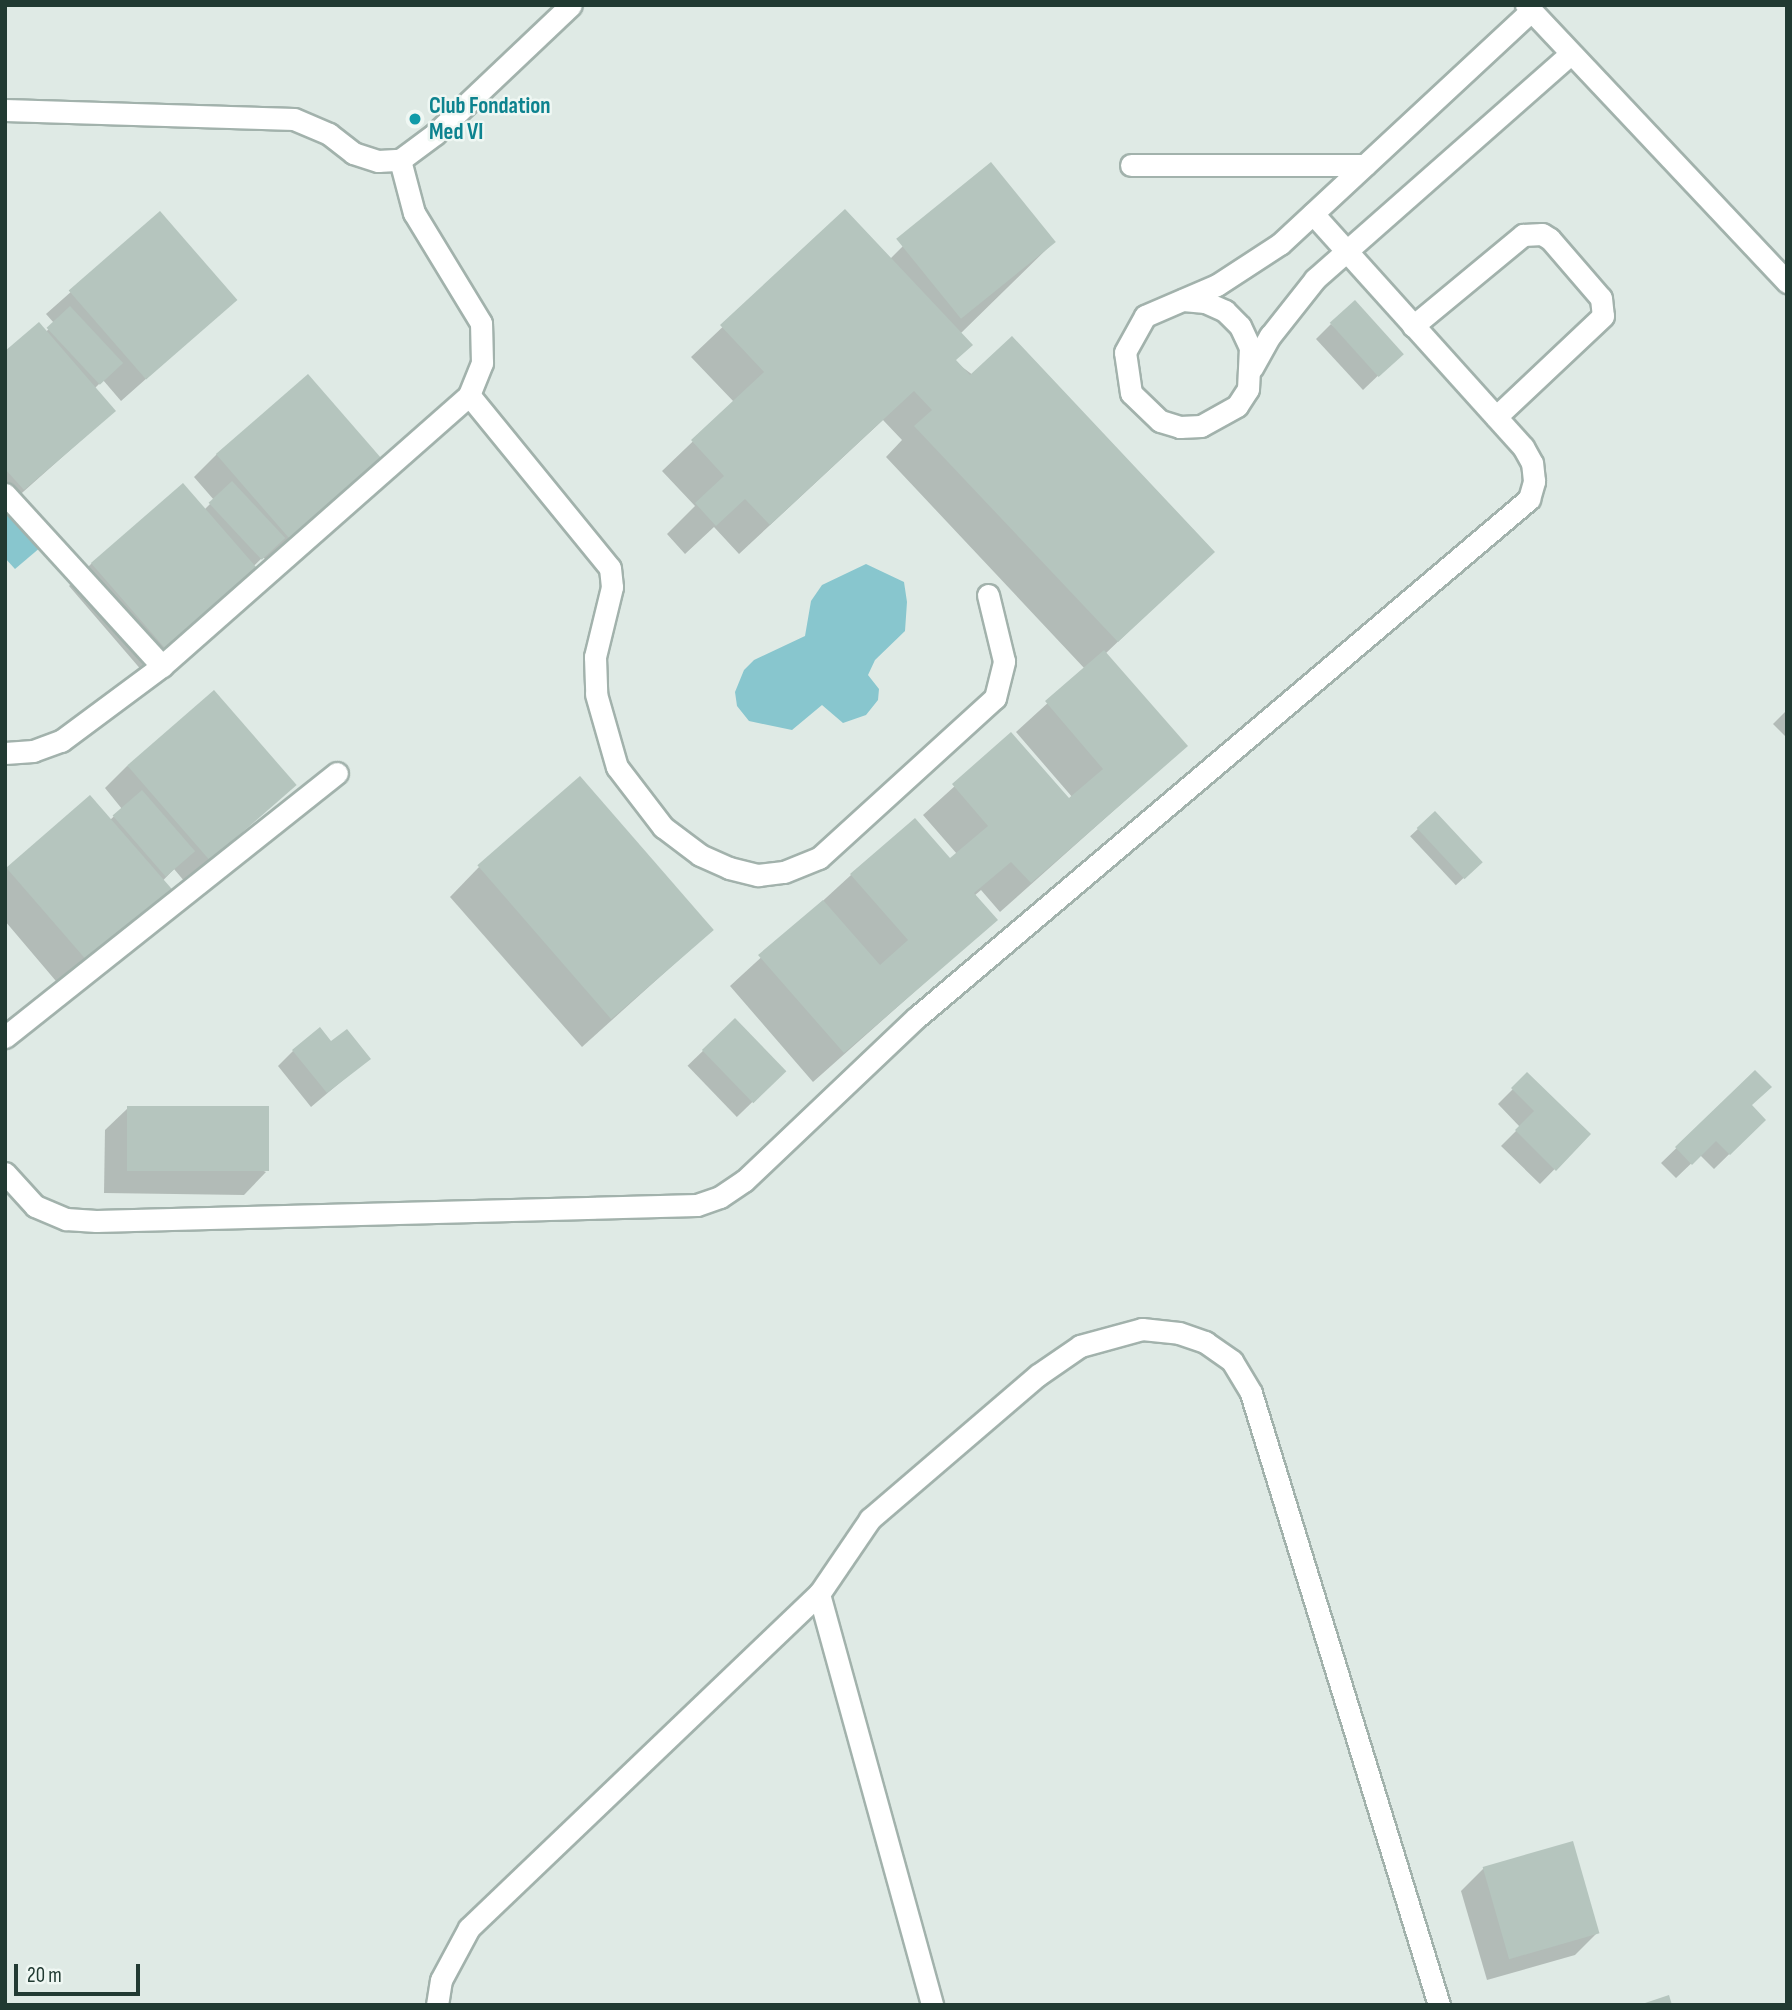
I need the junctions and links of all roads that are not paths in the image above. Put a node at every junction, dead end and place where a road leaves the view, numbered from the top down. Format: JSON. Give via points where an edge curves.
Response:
{"nodes":[{"id":1,"x":571,"y":5,"type":"edge"},
{"id":2,"x":1528,"y":8,"type":"edge"},
{"id":3,"x":1571,"y":53,"type":"junction"},
{"id":4,"x":5,"y":110,"type":"edge"},
{"id":5,"x":400,"y":160,"type":"junction"},
{"id":6,"x":1131,"y":165,"type":"dead end"},
{"id":7,"x":1365,"y":165,"type":"junction"},
{"id":8,"x":1313,"y":214,"type":"junction"},
{"id":9,"x":1346,"y":251,"type":"junction"},
{"id":10,"x":1787,"y":282,"type":"edge"},
{"id":11,"x":1183,"y":300,"type":"junction"},
{"id":12,"x":1413,"y":326,"type":"junction"},
{"id":13,"x":1252,"y":368,"type":"junction"},
{"id":14,"x":469,"y":395,"type":"junction"},
{"id":15,"x":1496,"y":417,"type":"junction"},
{"id":16,"x":5,"y":494,"type":"edge"},
{"id":17,"x":988,"y":595,"type":"dead end"},
{"id":18,"x":162,"y":666,"type":"junction"},
{"id":19,"x":5,"y":752,"type":"edge"},
{"id":20,"x":337,"y":773,"type":"dead end"},
{"id":21,"x":5,"y":1037,"type":"edge"},
{"id":22,"x":5,"y":1173,"type":"edge"},
{"id":23,"x":818,"y":1594,"type":"junction"},
{"id":24,"x":437,"y":2005,"type":"edge"},
{"id":25,"x":932,"y":2005,"type":"edge"},
{"id":26,"x":1438,"y":2005,"type":"edge"}],
"edges":[{"from":1,"to":5,"type":"street","via":[[435,134]]},
{"from":2,"to":3,"type":"street"},
{"from":2,"to":7,"type":"street"},
{"from":3,"to":9,"type":"street"},
{"from":3,"to":10,"type":"street"},
{"from":4,"to":5,"type":"street","via":[[294,119],[329,134],[353,153],[378,161]]},
{"from":5,"to":14,"type":"street","via":[[414,213],[481,323],[482,363]]},
{"from":6,"to":7,"type":"street"},
{"from":7,"to":8,"type":"street"},
{"from":8,"to":9,"type":"street"},
{"from":8,"to":11,"type":"street","via":[[1250,265]]},
{"from":9,"to":12,"type":"street"},
{"from":9,"to":13,"type":"street","via":[[1291,307]]},
{"from":11,"to":13,"type":"street","via":[[1205,302],[1225,311],[1240,326],[1250,347]]},
{"from":11,"to":13,"type":"street","via":[[1145,316],[1132,333],[1125,372],[1131,393],[1143,409],[1170,424],[1201,426],[1237,406],[1248,388]]},
{"from":12,"to":15,"type":"street"},
{"from":12,"to":15,"type":"street","via":[[1523,234],[1550,239],[1601,298],[1603,316]]},
{"from":14,"to":17,"type":"street","via":[[610,568],[612,587],[595,657],[596,694],[617,767],[663,827],[700,856],[729,868],[758,875],[785,872],[819,858],[978,715],[998,691],[1004,661]]},
{"from":14,"to":18,"type":"street"},
{"from":15,"to":22,"type":"street","via":[[1532,463],[1529,499],[1517,513],[917,1017],[744,1181],[720,1197],[697,1205],[603,1209],[96,1221],[66,1219],[35,1206]]},
{"from":16,"to":18,"type":"street"},
{"from":18,"to":19,"type":"street","via":[[61,741],[33,751]]},
{"from":20,"to":21,"type":"street"},
{"from":23,"to":24,"type":"street","via":[[469,1928],[441,1980]]},
{"from":23,"to":25,"type":"street"},
{"from":23,"to":26,"type":"street","via":[[870,1519],[1038,1375],[1080,1346],[1142,1329],[1179,1333],[1205,1342],[1232,1361],[1251,1393]]}]}
